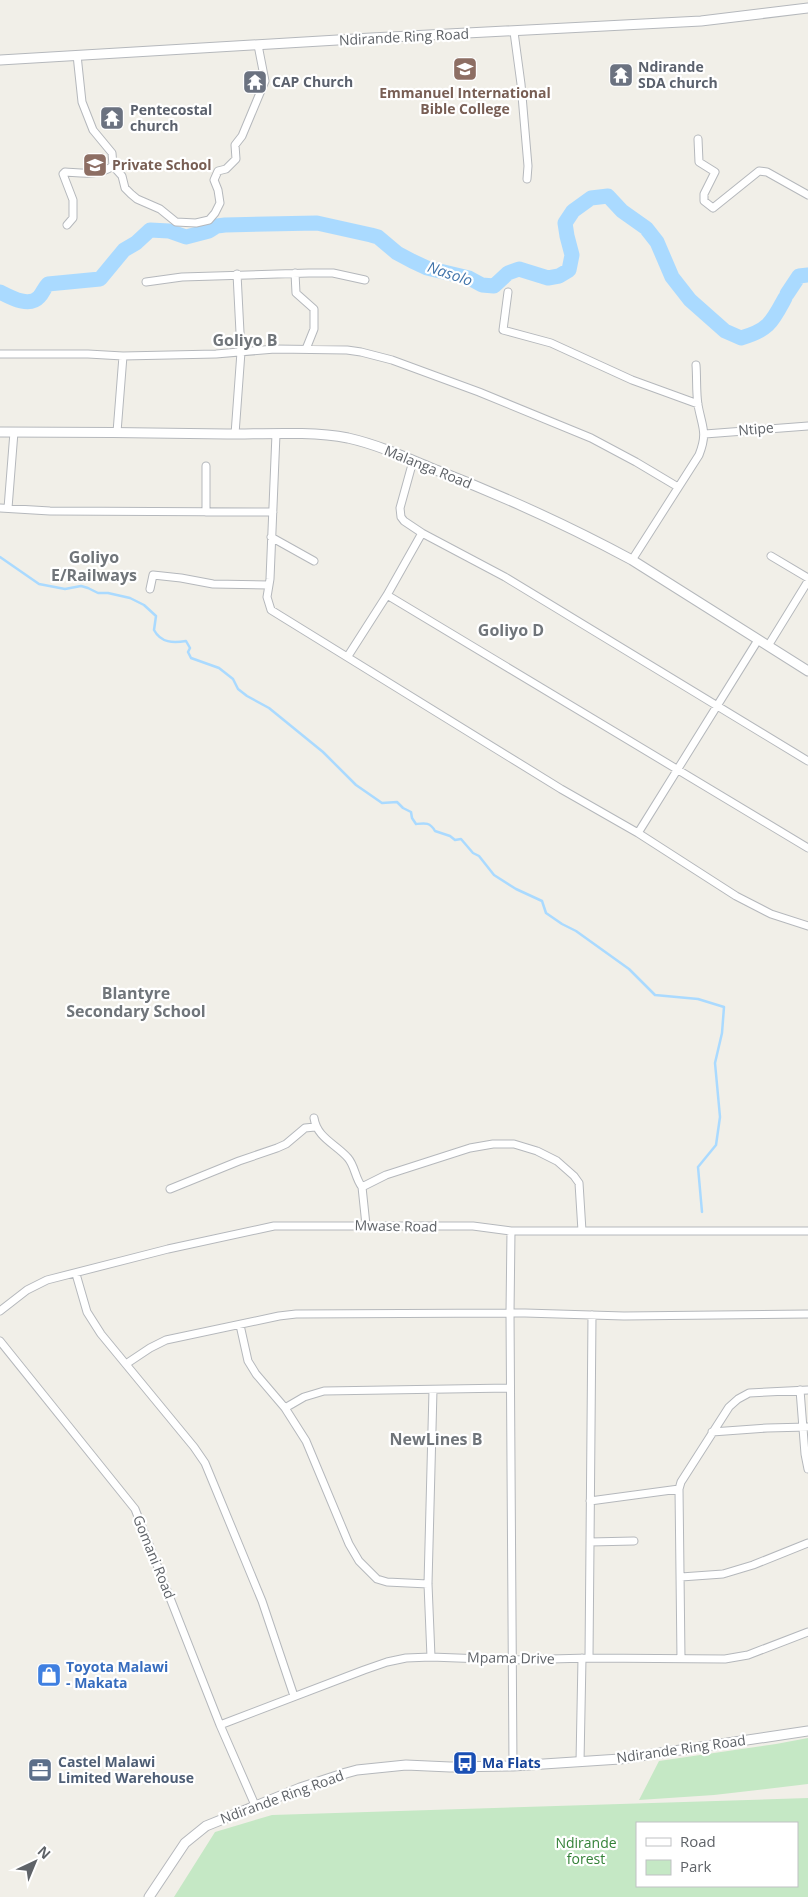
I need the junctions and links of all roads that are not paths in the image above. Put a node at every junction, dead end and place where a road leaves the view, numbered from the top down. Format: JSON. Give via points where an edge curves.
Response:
{"nodes":[{"id":1,"x":808,"y":8,"type":"edge"},
{"id":2,"x":514,"y":32,"type":"junction"},
{"id":3,"x":258,"y":45,"type":"junction"},
{"id":4,"x":77,"y":55,"type":"junction"},
{"id":5,"x":0,"y":60,"type":"edge"},
{"id":6,"x":698,"y":139,"type":"dead end"},
{"id":7,"x":114,"y":166,"type":"junction"},
{"id":8,"x":527,"y":179,"type":"dead end"},
{"id":9,"x":808,"y":195,"type":"edge"},
{"id":10,"x":67,"y":225,"type":"dead end"},
{"id":11,"x":238,"y":274,"type":"junction"},
{"id":12,"x":295,"y":274,"type":"junction"},
{"id":13,"x":366,"y":280,"type":"dead end"},
{"id":14,"x":146,"y":282,"type":"dead end"},
{"id":15,"x":508,"y":292,"type":"dead end"},
{"id":16,"x":306,"y":349,"type":"junction"},
{"id":17,"x":241,"y":352,"type":"junction"},
{"id":18,"x":0,"y":354,"type":"edge"},
{"id":19,"x":123,"y":356,"type":"junction"},
{"id":20,"x":696,"y":365,"type":"dead end"},
{"id":21,"x":698,"y":404,"type":"junction"},
{"id":22,"x":808,"y":426,"type":"edge"},
{"id":23,"x":0,"y":432,"type":"edge"},
{"id":24,"x":14,"y":432,"type":"junction"},
{"id":25,"x":117,"y":432,"type":"junction"},
{"id":26,"x":235,"y":434,"type":"junction"},
{"id":27,"x":276,"y":434,"type":"junction"},
{"id":28,"x":705,"y":434,"type":"junction"},
{"id":29,"x":413,"y":461,"type":"junction"},
{"id":30,"x":206,"y":466,"type":"dead end"},
{"id":31,"x":678,"y":486,"type":"junction"},
{"id":32,"x":4,"y":508,"type":"edge"},
{"id":33,"x":206,"y":512,"type":"junction"},
{"id":34,"x":273,"y":512,"type":"junction"},
{"id":35,"x":422,"y":533,"type":"junction"},
{"id":36,"x":271,"y":537,"type":"junction"},
{"id":37,"x":771,"y":556,"type":"dead end"},
{"id":38,"x":632,"y":560,"type":"junction"},
{"id":39,"x":314,"y":561,"type":"dead end"},
{"id":40,"x":808,"y":580,"type":"edge"},
{"id":41,"x":268,"y":585,"type":"junction"},
{"id":42,"x":150,"y":589,"type":"dead end"},
{"id":43,"x":387,"y":595,"type":"junction"},
{"id":44,"x":758,"y":640,"type":"junction"},
{"id":45,"x":768,"y":646,"type":"junction"},
{"id":46,"x":348,"y":656,"type":"junction"},
{"id":47,"x":808,"y":671,"type":"edge"},
{"id":48,"x":716,"y":706,"type":"junction"},
{"id":49,"x":808,"y":761,"type":"edge"},
{"id":50,"x":677,"y":770,"type":"junction"},
{"id":51,"x":638,"y":833,"type":"junction"},
{"id":52,"x":808,"y":848,"type":"edge"},
{"id":53,"x":808,"y":926,"type":"edge"},
{"id":54,"x":314,"y":1118,"type":"dead end"},
{"id":55,"x":316,"y":1127,"type":"junction"},
{"id":56,"x":362,"y":1186,"type":"junction"},
{"id":57,"x":170,"y":1189,"type":"dead end"},
{"id":58,"x":366,"y":1225,"type":"junction"},
{"id":59,"x":511,"y":1231,"type":"junction"},
{"id":60,"x":582,"y":1231,"type":"junction"},
{"id":61,"x":808,"y":1231,"type":"edge"},
{"id":62,"x":76,"y":1274,"type":"junction"},
{"id":63,"x":0,"y":1310,"type":"edge"},
{"id":64,"x":510,"y":1313,"type":"junction"},
{"id":65,"x":592,"y":1314,"type":"junction"},
{"id":66,"x":808,"y":1314,"type":"edge"},
{"id":67,"x":240,"y":1325,"type":"junction"},
{"id":68,"x":0,"y":1341,"type":"edge"},
{"id":69,"x":126,"y":1364,"type":"junction"},
{"id":70,"x":510,"y":1388,"type":"junction"},
{"id":71,"x":432,"y":1390,"type":"junction"},
{"id":72,"x":804,"y":1390,"type":"edge"},
{"id":73,"x":285,"y":1408,"type":"junction"},
{"id":74,"x":805,"y":1427,"type":"edge"},
{"id":75,"x":712,"y":1432,"type":"junction"},
{"id":76,"x":808,"y":1469,"type":"edge"},
{"id":77,"x":678,"y":1489,"type":"junction"},
{"id":78,"x":590,"y":1501,"type":"junction"},
{"id":79,"x":634,"y":1541,"type":"dead end"},
{"id":80,"x":590,"y":1542,"type":"junction"},
{"id":81,"x":808,"y":1543,"type":"edge"},
{"id":82,"x":681,"y":1577,"type":"junction"},
{"id":83,"x":428,"y":1584,"type":"junction"},
{"id":84,"x":808,"y":1632,"type":"edge"},
{"id":85,"x":431,"y":1656,"type":"junction"},
{"id":86,"x":586,"y":1658,"type":"junction"},
{"id":87,"x":681,"y":1658,"type":"junction"},
{"id":88,"x":512,"y":1660,"type":"junction"},
{"id":89,"x":294,"y":1696,"type":"junction"},
{"id":90,"x":220,"y":1725,"type":"junction"},
{"id":91,"x":808,"y":1731,"type":"edge"},
{"id":92,"x":580,"y":1762,"type":"junction"},
{"id":93,"x":513,"y":1766,"type":"junction"},
{"id":94,"x":255,"y":1805,"type":"junction"},
{"id":95,"x":149,"y":1897,"type":"edge"}],
"edges":[{"from":1,"to":2,"type":"street","name":"Ndirande Ring Road","via":[[700,21]]},
{"from":2,"to":3,"type":"street","name":"Ndirande Ring Road"},
{"from":2,"to":8,"type":"street","via":[[523,101]]},
{"from":3,"to":4,"type":"street","name":"Ndirande Ring Road"},
{"from":3,"to":7,"type":"street","via":[[265,81],[242,136],[235,145],[236,159],[226,169],[218,171],[214,180],[220,203],[209,220],[176,222],[160,209],[131,194]]},
{"from":4,"to":5,"type":"street","name":"Ndirande Ring Road"},
{"from":4,"to":7,"type":"street","via":[[82,102],[93,130],[112,153]]},
{"from":6,"to":9,"type":"street","via":[[699,162],[715,172],[704,194],[704,200],[713,208],[759,171],[767,172]]},
{"from":7,"to":10,"type":"street","via":[[89,174],[63,174],[72,200],[73,218]]},
{"from":11,"to":12,"type":"street"},
{"from":11,"to":14,"type":"street"},
{"from":11,"to":17,"type":"street"},
{"from":12,"to":13,"type":"street","via":[[333,273]]},
{"from":12,"to":16,"type":"street","via":[[296,293],[314,309],[314,330]]},
{"from":15,"to":21,"type":"street","via":[[503,330],[551,343],[632,380]]},
{"from":16,"to":17,"type":"street"},
{"from":16,"to":31,"type":"street","via":[[361,352],[392,360],[591,438]]},
{"from":17,"to":19,"type":"street"},
{"from":17,"to":26,"type":"street"},
{"from":18,"to":19,"type":"street"},
{"from":19,"to":25,"type":"street"},
{"from":20,"to":21,"type":"street"},
{"from":21,"to":28,"type":"street"},
{"from":22,"to":28,"type":"street","name":"Ntipe"},
{"from":23,"to":24,"type":"street","name":"Malanga Road"},
{"from":24,"to":25,"type":"street","name":"Malanga Road"},
{"from":24,"to":32,"type":"street"},
{"from":25,"to":26,"type":"street","name":"Malanga Road"},
{"from":26,"to":27,"type":"street","name":"Malanga Road"},
{"from":27,"to":29,"type":"street","name":"Malanga Road","via":[[346,438]]},
{"from":27,"to":34,"type":"street"},
{"from":28,"to":31,"type":"street","via":[[698,454]]},
{"from":29,"to":35,"type":"street","via":[[400,512],[404,521]]},
{"from":29,"to":38,"type":"street","name":"Malanga Road","via":[[556,520]]},
{"from":30,"to":33,"type":"street"},
{"from":31,"to":38,"type":"street"},
{"from":32,"to":33,"type":"street"},
{"from":33,"to":34,"type":"street"},
{"from":34,"to":36,"type":"street"},
{"from":35,"to":43,"type":"street"},
{"from":35,"to":48,"type":"street","via":[[505,578]]},
{"from":36,"to":39,"type":"street"},
{"from":36,"to":41,"type":"street"},
{"from":37,"to":40,"type":"street"},
{"from":38,"to":44,"type":"street","name":"Malanga Road"},
{"from":40,"to":45,"type":"street"},
{"from":41,"to":42,"type":"street","via":[[214,584],[153,576]]},
{"from":41,"to":46,"type":"street","via":[[267,598],[271,610]]},
{"from":43,"to":46,"type":"street"},
{"from":43,"to":50,"type":"street"},
{"from":44,"to":45,"type":"street","name":"Malanga Road"},
{"from":44,"to":48,"type":"street"},
{"from":45,"to":47,"type":"street","name":"Malanga Road"},
{"from":46,"to":51,"type":"street","via":[[561,789]]},
{"from":48,"to":49,"type":"street"},
{"from":48,"to":50,"type":"street"},
{"from":50,"to":51,"type":"street"},
{"from":50,"to":52,"type":"street"},
{"from":51,"to":53,"type":"street","via":[[736,896],[771,914]]},
{"from":54,"to":55,"type":"street"},
{"from":55,"to":56,"type":"street","via":[[348,1158]]},
{"from":55,"to":57,"type":"street","via":[[305,1128],[277,1148]]},
{"from":56,"to":58,"type":"street"},
{"from":56,"to":60,"type":"street","via":[[470,1148],[514,1144],[557,1161],[574,1176],[579,1183]]},
{"from":58,"to":59,"type":"street","name":"Mwase Road","via":[[473,1226]]},
{"from":58,"to":62,"type":"street","name":"Mwase Road","via":[[274,1226],[168,1249]]},
{"from":59,"to":60,"type":"street","name":"Mwase Road"},
{"from":59,"to":64,"type":"street"},
{"from":60,"to":61,"type":"street","name":"Mwase Road"},
{"from":62,"to":63,"type":"street","name":"Mwase Road","via":[[47,1280]]},
{"from":62,"to":69,"type":"street","via":[[87,1312]]},
{"from":64,"to":65,"type":"street"},
{"from":64,"to":67,"type":"street","via":[[296,1314]]},
{"from":64,"to":70,"type":"street"},
{"from":65,"to":66,"type":"street"},
{"from":65,"to":78,"type":"street"},
{"from":67,"to":69,"type":"street","via":[[166,1340]]},
{"from":67,"to":73,"type":"street","via":[[248,1360]]},
{"from":68,"to":90,"type":"street","name":"Gomani Road","via":[[135,1509]]},
{"from":69,"to":89,"type":"street","via":[[205,1463],[262,1601]]},
{"from":70,"to":71,"type":"street"},
{"from":70,"to":88,"type":"street"},
{"from":71,"to":73,"type":"street","via":[[324,1391]]},
{"from":71,"to":83,"type":"street"},
{"from":72,"to":74,"type":"street"},
{"from":72,"to":75,"type":"street","via":[[745,1395],[728,1407]]},
{"from":73,"to":83,"type":"street","via":[[306,1441],[359,1561],[378,1579],[387,1582]]},
{"from":74,"to":75,"type":"street"},
{"from":74,"to":76,"type":"street"},
{"from":75,"to":77,"type":"street"},
{"from":77,"to":78,"type":"street"},
{"from":77,"to":82,"type":"street"},
{"from":78,"to":80,"type":"street"},
{"from":79,"to":80,"type":"street"},
{"from":80,"to":86,"type":"street"},
{"from":81,"to":82,"type":"street","via":[[723,1574]]},
{"from":82,"to":87,"type":"street"},
{"from":83,"to":85,"type":"street"},
{"from":84,"to":87,"type":"street","name":"Mpama Drive","via":[[737,1658]]},
{"from":85,"to":88,"type":"street","name":"Mpama Drive"},
{"from":85,"to":89,"type":"street","name":"Mpama Drive","via":[[387,1662]]},
{"from":86,"to":87,"type":"street","name":"Mpama Drive"},
{"from":86,"to":88,"type":"street","name":"Mpama Drive"},
{"from":86,"to":92,"type":"street"},
{"from":88,"to":93,"type":"street"},
{"from":89,"to":90,"type":"street","name":"Mpama Drive"},
{"from":90,"to":94,"type":"street","name":"Gomani Road"},
{"from":91,"to":92,"type":"street","name":"Ndirande Ring Road"},
{"from":92,"to":93,"type":"street","name":"Ndirande Ring Road"},
{"from":93,"to":94,"type":"street","name":"Ndirande Ring Road","via":[[406,1765],[357,1770]]},
{"from":94,"to":95,"type":"street","name":"Ndirande Ring Road","via":[[206,1826],[185,1843]]}]}
